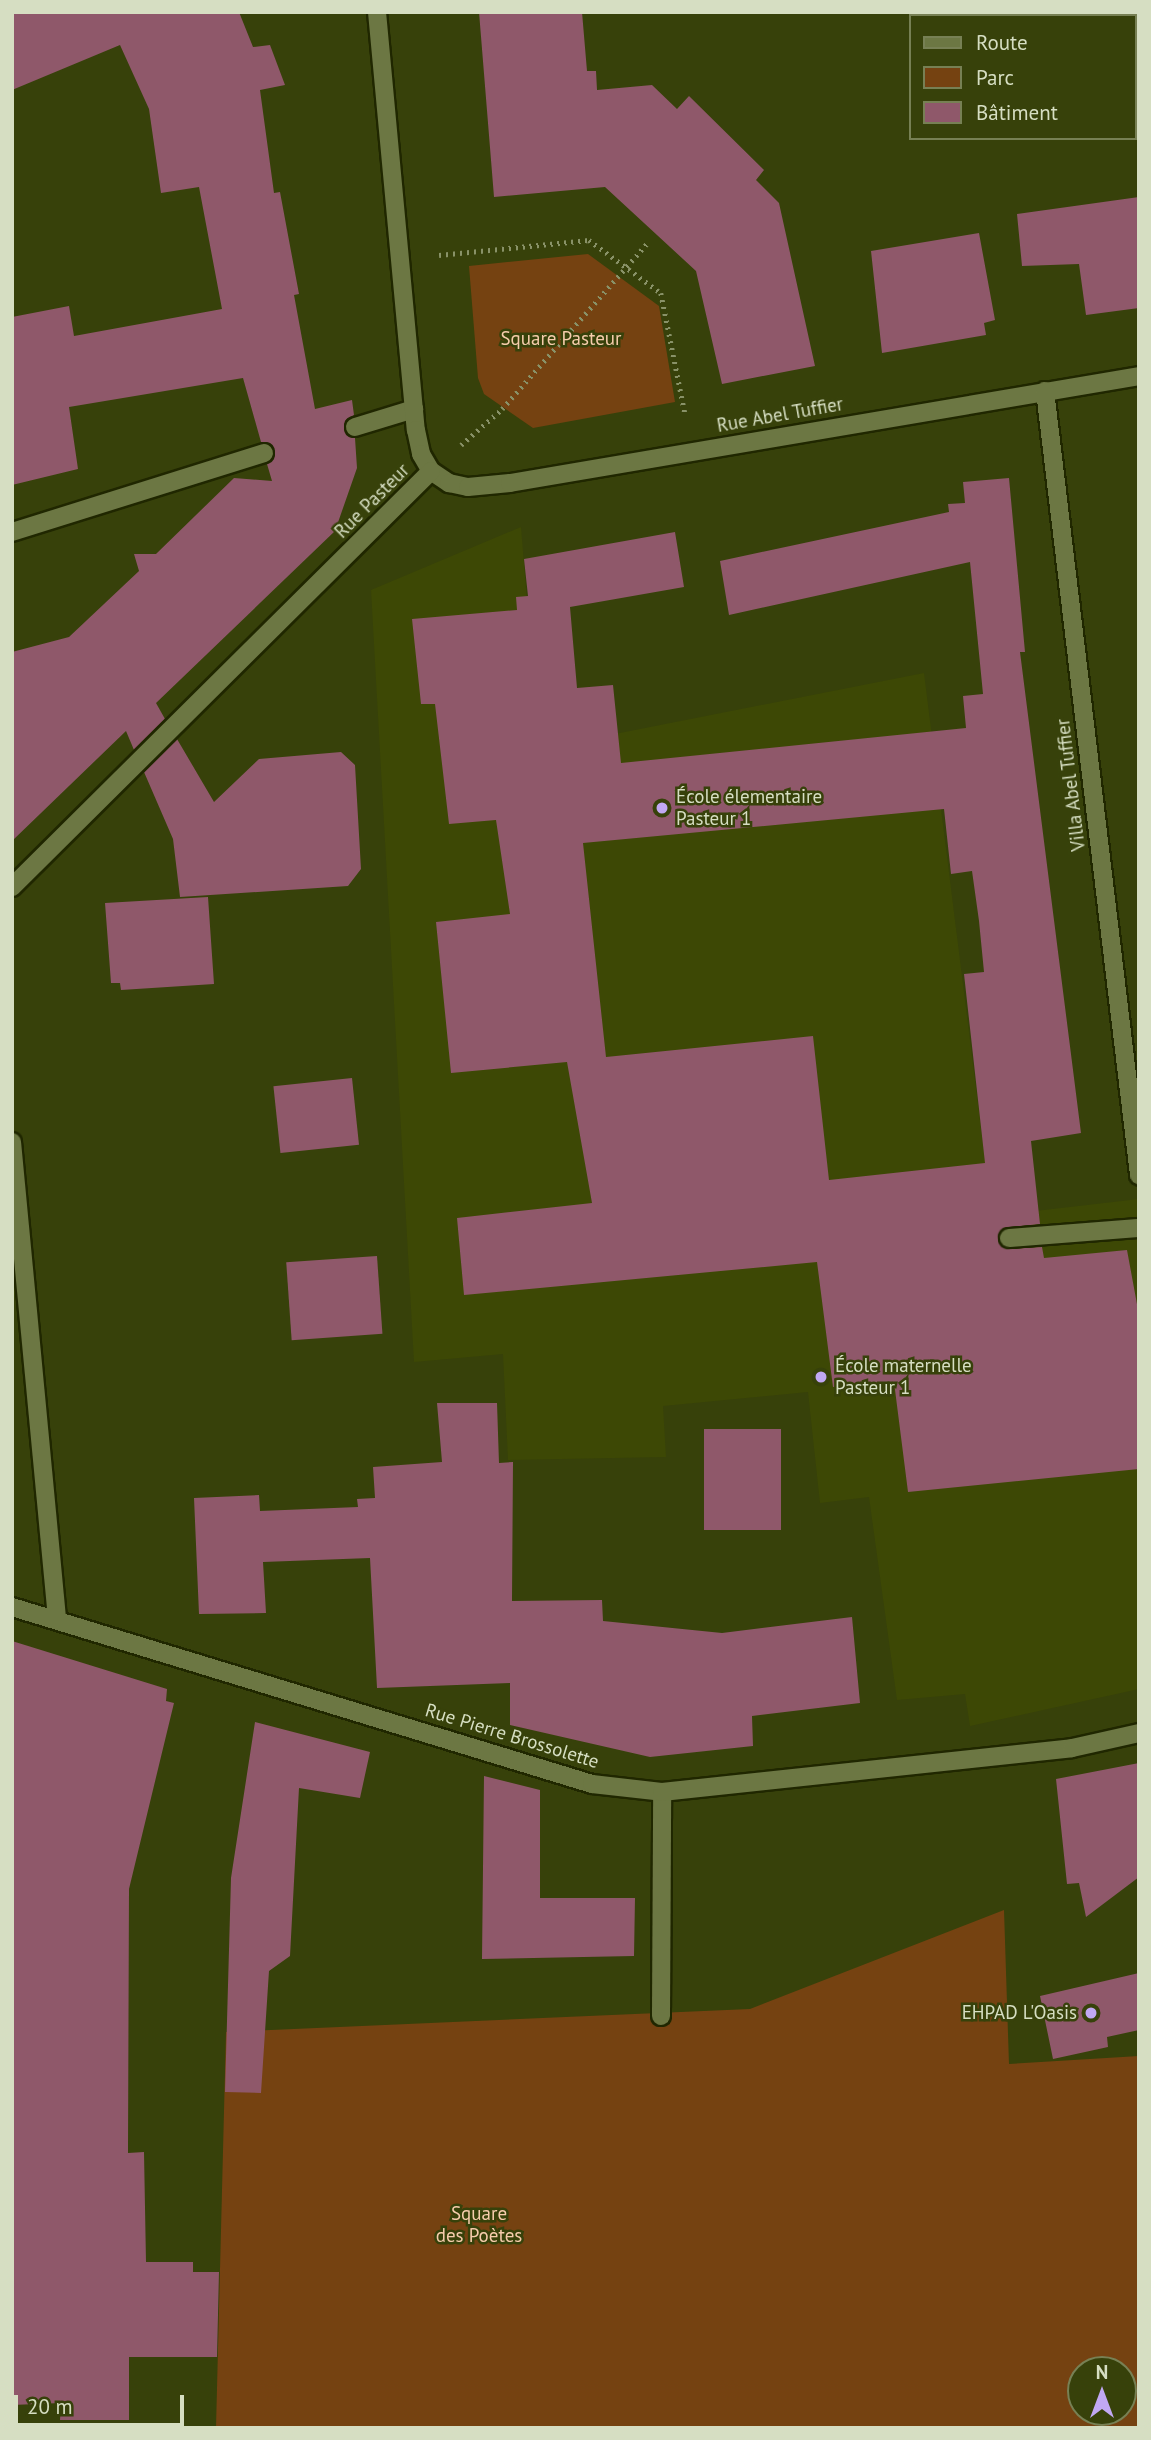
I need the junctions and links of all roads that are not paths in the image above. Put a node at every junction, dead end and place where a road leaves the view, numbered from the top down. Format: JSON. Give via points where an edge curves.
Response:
{"nodes":[{"id":1,"x":377,"y":12,"type":"edge"},
{"id":2,"x":1139,"y":376,"type":"edge"},
{"id":3,"x":1045,"y":391,"type":"junction"},
{"id":4,"x":414,"y":409,"type":"junction"},
{"id":5,"x":355,"y":427,"type":"dead end"},
{"id":6,"x":264,"y":453,"type":"dead end"},
{"id":7,"x":431,"y":471,"type":"junction"},
{"id":8,"x":12,"y":532,"type":"edge"},
{"id":9,"x":12,"y":887,"type":"edge"},
{"id":10,"x":12,"y":1142,"type":"edge"},
{"id":11,"x":1139,"y":1175,"type":"edge"},
{"id":12,"x":1139,"y":1228,"type":"edge"},
{"id":13,"x":1009,"y":1238,"type":"dead end"},
{"id":14,"x":12,"y":1607,"type":"edge"},
{"id":15,"x":57,"y":1617,"type":"junction"},
{"id":16,"x":1139,"y":1733,"type":"edge"},
{"id":17,"x":662,"y":1792,"type":"junction"},
{"id":18,"x":661,"y":2017,"type":"dead end"}],
"edges":[{"from":1,"to":4,"type":"street","name":"Rue Pasteur"},
{"from":2,"to":3,"type":"street","name":"Rue Abel Tuffier"},
{"from":3,"to":7,"type":"street","name":"Rue Abel Tuffier","via":[[468,487],[449,483]]},
{"from":3,"to":11,"type":"street","name":"Villa Abel Tuffier"},
{"from":4,"to":5,"type":"street"},
{"from":4,"to":7,"type":"street","name":"Rue Pasteur","via":[[421,454]]},
{"from":6,"to":8,"type":"street"},
{"from":7,"to":9,"type":"street","name":"Rue Pasteur"},
{"from":10,"to":15,"type":"street"},
{"from":12,"to":13,"type":"street"},
{"from":14,"to":15,"type":"street","name":"Rue Pierre Brossolette"},
{"from":15,"to":17,"type":"street","name":"Rue Pierre Brossolette","via":[[592,1784]]},
{"from":16,"to":17,"type":"street","name":"Rue Pierre Brossolette","via":[[1072,1748]]},
{"from":17,"to":18,"type":"street"}]}
